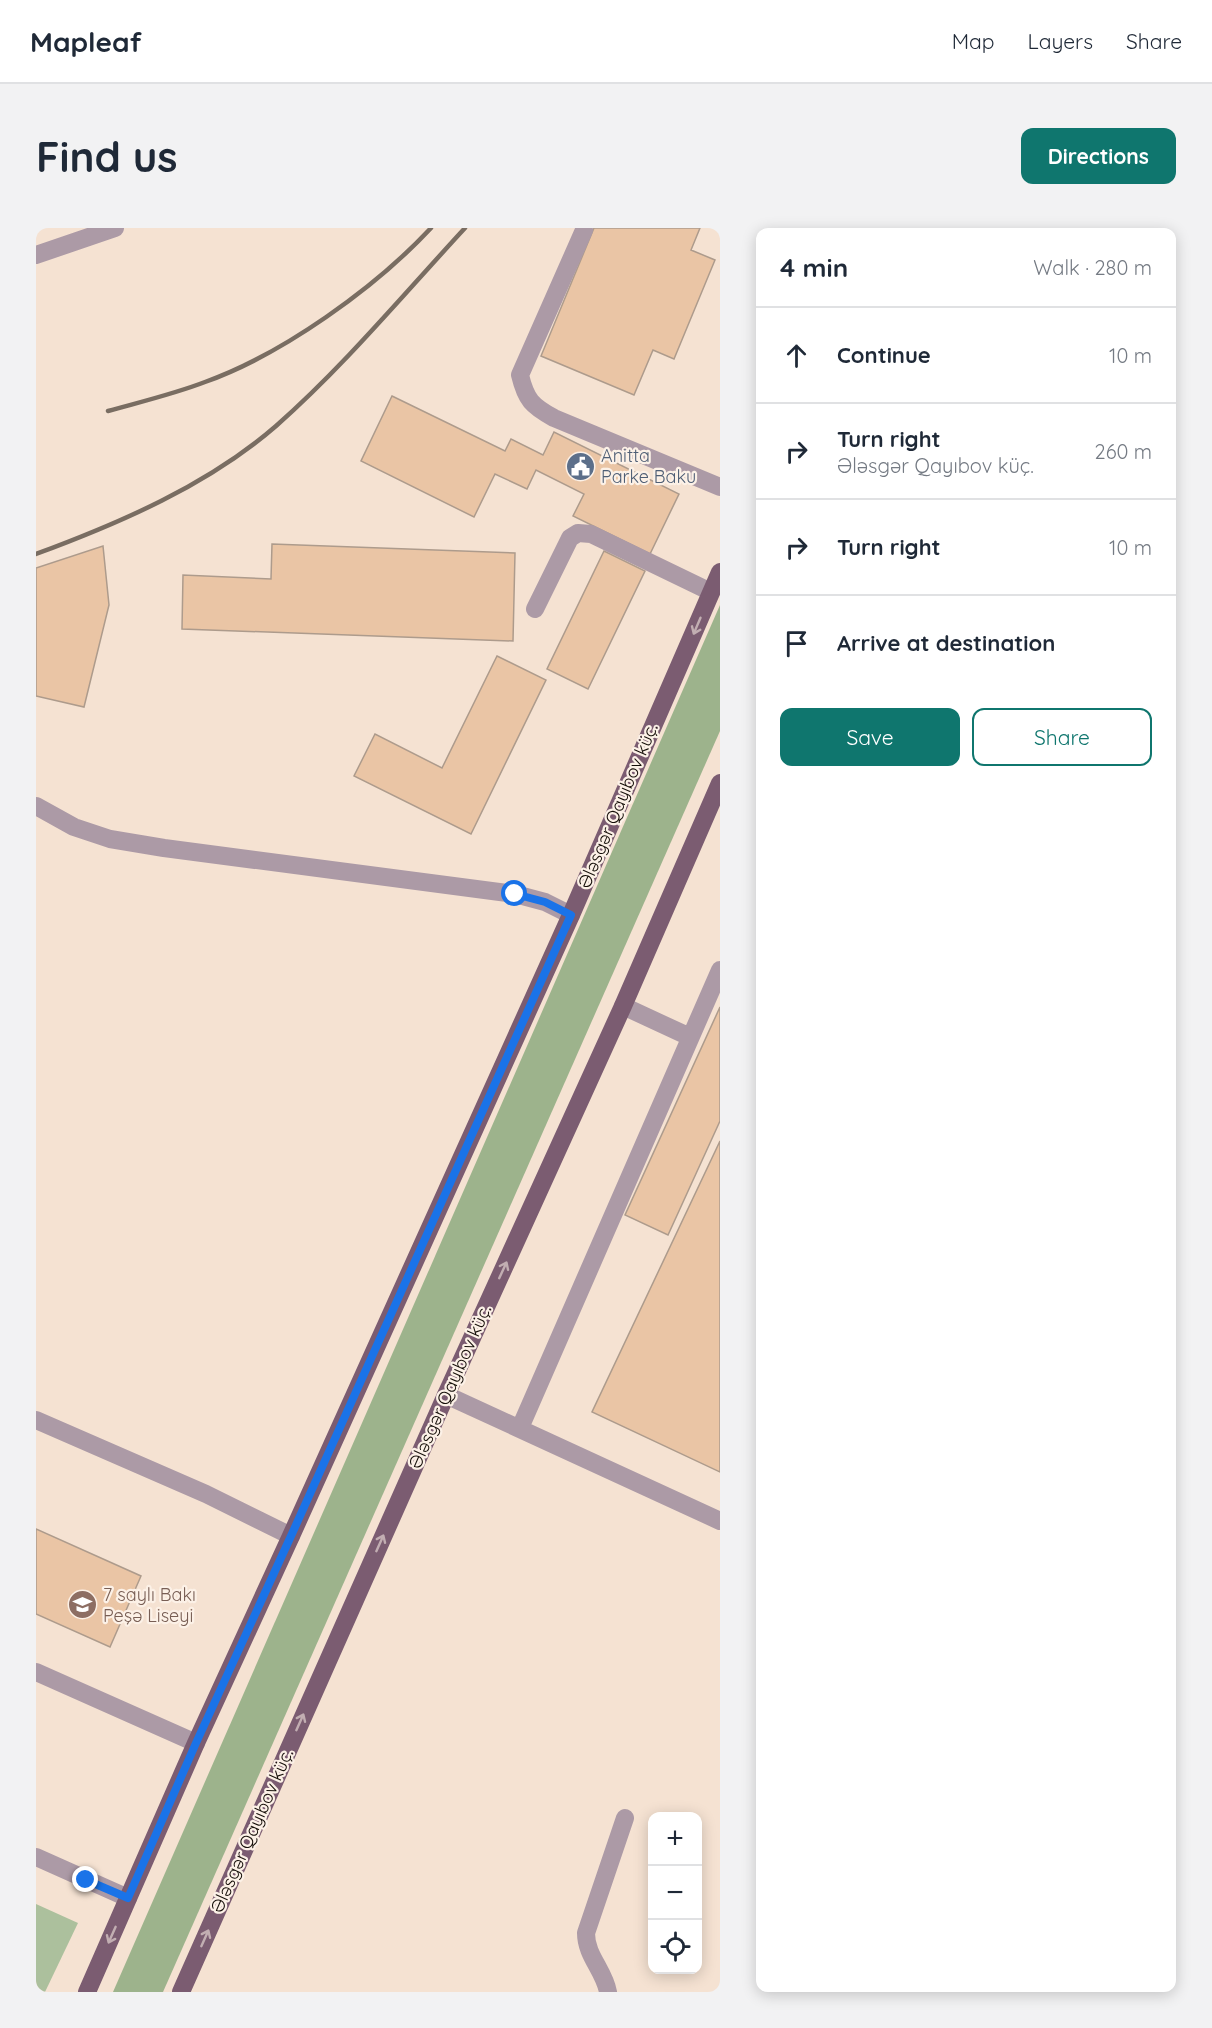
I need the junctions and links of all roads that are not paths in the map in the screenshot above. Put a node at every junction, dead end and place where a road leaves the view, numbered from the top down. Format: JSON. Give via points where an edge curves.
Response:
{"nodes":[{"id":1,"x":115,"y":228,"type":"edge"},
{"id":2,"x":584,"y":230,"type":"dead end"},
{"id":3,"x":36,"y":255,"type":"edge"},
{"id":4,"x":720,"y":488,"type":"edge"},
{"id":5,"x":720,"y":572,"type":"edge"},
{"id":6,"x":711,"y":592,"type":"junction"},
{"id":7,"x":535,"y":609,"type":"dead end"},
{"id":8,"x":720,"y":783,"type":"edge"},
{"id":9,"x":36,"y":806,"type":"edge"},
{"id":10,"x":571,"y":915,"type":"junction"},
{"id":11,"x":720,"y":970,"type":"edge"},
{"id":12,"x":623,"y":1006,"type":"junction"},
{"id":13,"x":690,"y":1037,"type":"junction"},
{"id":14,"x":446,"y":1395,"type":"junction"},
{"id":15,"x":36,"y":1420,"type":"edge"},
{"id":16,"x":520,"y":1428,"type":"junction"},
{"id":17,"x":720,"y":1521,"type":"edge"},
{"id":18,"x":291,"y":1536,"type":"junction"},
{"id":19,"x":36,"y":1672,"type":"edge"},
{"id":20,"x":196,"y":1743,"type":"junction"},
{"id":21,"x":625,"y":1818,"type":"dead end"},
{"id":22,"x":36,"y":1857,"type":"edge"},
{"id":23,"x":128,"y":1898,"type":"junction"},
{"id":24,"x":87,"y":1992,"type":"edge"},
{"id":25,"x":181,"y":1992,"type":"edge"},
{"id":26,"x":608,"y":1992,"type":"edge"}],
"edges":[{"from":1,"to":3,"type":"street"},
{"from":2,"to":4,"type":"street","via":[[520,375],[525,393],[535,408],[554,418]]},
{"from":5,"to":6,"type":"main road","name":"Ələsgər Qayıbov küç."},
{"from":6,"to":7,"type":"street","via":[[591,534],[578,533],[570,538]]},
{"from":6,"to":10,"type":"main road","name":"Ələsgər Qayıbov küç.","one_way":true},
{"from":8,"to":12,"type":"main road","name":"Ələsgər Qayıbov küç."},
{"from":9,"to":10,"type":"street","via":[[74,827],[110,838],[515,894],[545,902]]},
{"from":10,"to":18,"type":"main road","name":"Ələsgər Qayıbov küç."},
{"from":11,"to":13,"type":"street"},
{"from":12,"to":13,"type":"street"},
{"from":14,"to":12,"type":"main road","name":"Ələsgər Qayıbov küç.","one_way":true},
{"from":13,"to":16,"type":"street"},
{"from":14,"to":16,"type":"street"},
{"from":25,"to":14,"type":"main road","name":"Ələsgər Qayıbov küç.","one_way":true},
{"from":15,"to":18,"type":"street","via":[[206,1494]]},
{"from":16,"to":17,"type":"street"},
{"from":18,"to":20,"type":"main road","name":"Ələsgər Qayıbov küç."},
{"from":19,"to":20,"type":"street"},
{"from":20,"to":23,"type":"main road","name":"Ələsgər Qayıbov küç."},
{"from":21,"to":26,"type":"street","via":[[586,1928],[586,1945]]},
{"from":22,"to":23,"type":"street"},
{"from":23,"to":24,"type":"main road","name":"Ələsgər Qayıbov küç.","one_way":true}]}
